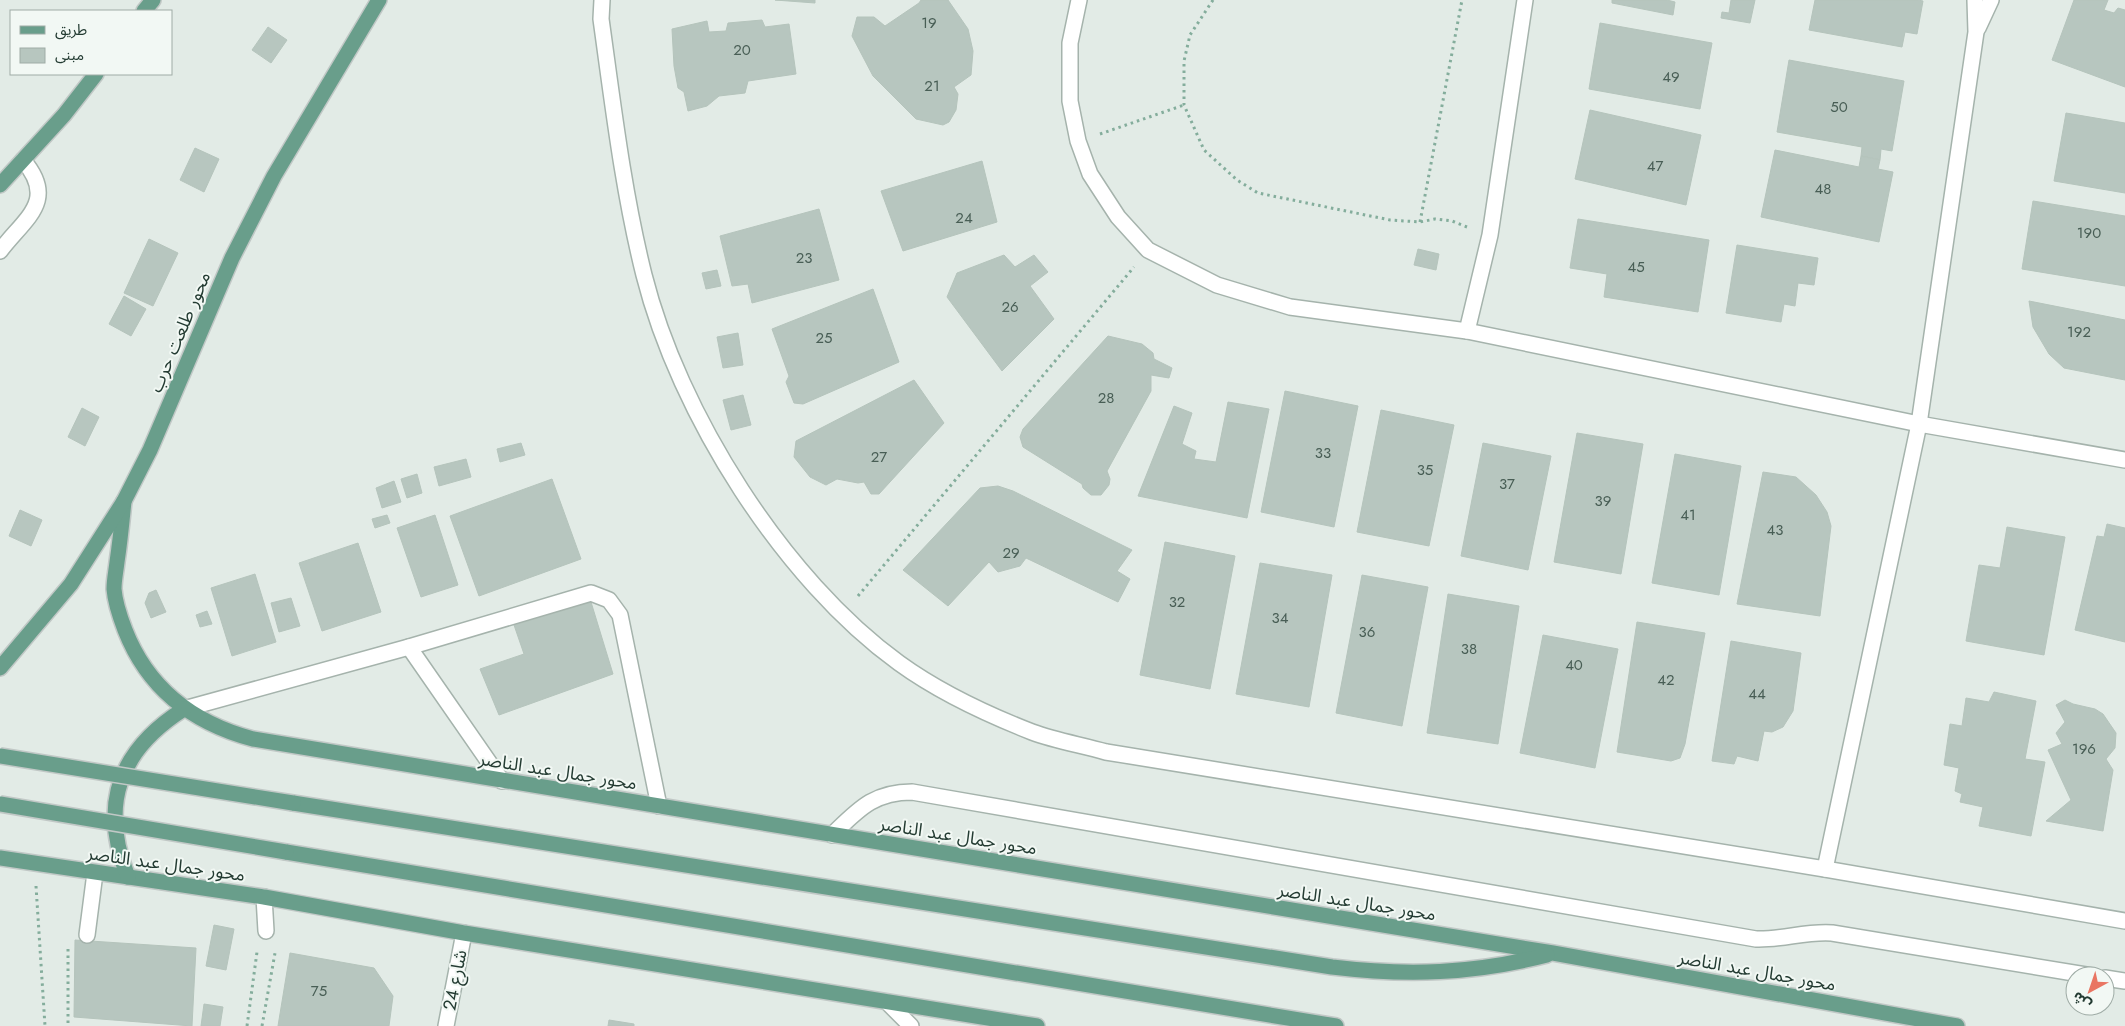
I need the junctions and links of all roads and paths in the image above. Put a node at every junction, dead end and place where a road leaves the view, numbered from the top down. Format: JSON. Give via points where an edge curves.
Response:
{"nodes":[{"id":1,"x":153,"y":0,"type":"edge"},
{"id":2,"x":379,"y":0,"type":"edge"},
{"id":3,"x":602,"y":0,"type":"edge"},
{"id":4,"x":1079,"y":0,"type":"edge"},
{"id":5,"x":1213,"y":0,"type":"edge"},
{"id":6,"x":1462,"y":0,"type":"edge"},
{"id":7,"x":1525,"y":0,"type":"edge"},
{"id":8,"x":1975,"y":0,"type":"edge"},
{"id":9,"x":1991,"y":0,"type":"edge"},
{"id":10,"x":145,"y":10,"type":"edge"},
{"id":11,"x":1976,"y":32,"type":"junction"},
{"id":12,"x":95,"y":75,"type":"edge"},
{"id":13,"x":1184,"y":105,"type":"junction"},
{"id":14,"x":1078,"y":141,"type":"junction"},
{"id":15,"x":23,"y":160,"type":"junction"},
{"id":16,"x":0,"y":184,"type":"edge"},
{"id":17,"x":1420,"y":222,"type":"junction"},
{"id":18,"x":1490,"y":236,"type":"junction"},
{"id":19,"x":1148,"y":250,"type":"junction"},
{"id":20,"x":0,"y":251,"type":"edge"},
{"id":21,"x":1467,"y":331,"type":"junction"},
{"id":22,"x":1919,"y":424,"type":"junction"},
{"id":23,"x":2125,"y":460,"type":"edge"},
{"id":24,"x":124,"y":501,"type":"junction"},
{"id":25,"x":842,"y":615,"type":"junction"},
{"id":26,"x":409,"y":647,"type":"junction"},
{"id":27,"x":0,"y":668,"type":"edge"},
{"id":28,"x":184,"y":709,"type":"junction"},
{"id":29,"x":0,"y":756,"type":"edge"},
{"id":30,"x":502,"y":780,"type":"junction"},
{"id":31,"x":0,"y":804,"type":"edge"},
{"id":32,"x":659,"y":806,"type":"junction"},
{"id":33,"x":832,"y":835,"type":"junction"},
{"id":34,"x":0,"y":858,"type":"edge"},
{"id":35,"x":35,"y":863,"type":"junction"},
{"id":36,"x":1825,"y":869,"type":"junction"},
{"id":37,"x":95,"y":873,"type":"junction"},
{"id":38,"x":128,"y":878,"type":"junction"},
{"id":39,"x":264,"y":897,"type":"junction"},
{"id":40,"x":2125,"y":921,"type":"edge"},
{"id":41,"x":266,"y":931,"type":"dead end"},
{"id":42,"x":464,"y":933,"type":"junction"},
{"id":43,"x":86,"y":935,"type":"dead end"},
{"id":44,"x":258,"y":947,"type":"dead end"},
{"id":45,"x":276,"y":949,"type":"dead end"},
{"id":46,"x":1553,"y":953,"type":"junction"},
{"id":47,"x":2065,"y":971,"type":"edge"},
{"id":48,"x":887,"y":1002,"type":"junction"},
{"id":49,"x":45,"y":1026,"type":"edge"},
{"id":50,"x":246,"y":1026,"type":"edge"},
{"id":51,"x":262,"y":1026,"type":"edge"},
{"id":52,"x":446,"y":1026,"type":"edge"},
{"id":53,"x":911,"y":1026,"type":"edge"},
{"id":54,"x":1037,"y":1026,"type":"edge"},
{"id":55,"x":1336,"y":1026,"type":"edge"},
{"id":56,"x":1957,"y":1026,"type":"edge"}],
"edges":[{"from":1,"to":10,"type":"main road"},
{"from":2,"to":24,"type":"main road","name":"محور طلعت حرب","via":[[274,176],[232,258],[150,450]]},
{"from":3,"to":25,"type":"street","via":[[601,19],[624,184],[645,278],[674,365],[728,472],[781,546]]},
{"from":4,"to":14,"type":"street","via":[[1070,42],[1070,101]]},
{"from":5,"to":13,"type":"path","via":[[1190,35],[1184,61]]},
{"from":6,"to":17,"type":"path"},
{"from":7,"to":18,"type":"street"},
{"from":8,"to":11,"type":"street"},
{"from":9,"to":11,"type":"street"},
{"from":11,"to":22,"type":"street"},
{"from":12,"to":15,"type":"main road"},
{"from":13,"to":14,"type":"path"},
{"from":13,"to":17,"type":"path","via":[[1204,150],[1237,180],[1258,193],[1390,220]]},
{"from":14,"to":19,"type":"street","via":[[1090,174],[1118,217]]},
{"from":15,"to":16,"type":"main road"},
{"from":15,"to":20,"type":"street","via":[[36,180],[38,201],[33,213]]},
{"from":17,"to":18,"type":"path","via":[[1435,219],[1452,221]]},
{"from":18,"to":21,"type":"street"},
{"from":19,"to":21,"type":"street","via":[[1218,285],[1290,308]]},
{"from":19,"to":25,"type":"path"},
{"from":21,"to":22,"type":"street"},
{"from":22,"to":23,"type":"street"},
{"from":22,"to":36,"type":"street"},
{"from":24,"to":27,"type":"main road","name":"محور طلعت حرب","via":[[71,584]]},
{"from":24,"to":28,"type":"main road","name":"محور جمال عبد الناصر","via":[[114,589],[120,618],[146,671]]},
{"from":25,"to":36,"type":"street","via":[[900,663],[964,702],[1034,732],[1106,752]]},
{"from":26,"to":28,"type":"street"},
{"from":26,"to":30,"type":"street"},
{"from":26,"to":32,"type":"street","via":[[591,593],[609,600],[620,615]]},
{"from":28,"to":30,"type":"main road","name":"محور جمال عبد الناصر","via":[[229,733],[253,739]]},
{"from":28,"to":38,"type":"main road","via":[[146,738],[131,758],[121,781],[115,830]]},
{"from":29,"to":46,"type":"main road","bridge":true,"via":[[1369,972],[1453,972],[1517,963]]},
{"from":30,"to":32,"type":"main road","name":"محور جمال عبد الناصر"},
{"from":31,"to":55,"type":"main road","bridge":true},
{"from":32,"to":33,"type":"main road","name":"محور جمال عبد الناصر"},
{"from":33,"to":46,"type":"main road","name":"محور جمال عبد الناصر"},
{"from":33,"to":47,"type":"street","via":[[871,800],[898,792],[912,792],[1756,938],[1782,939],[1832,932]]},
{"from":34,"to":35,"type":"main road","name":"محور جمال عبد الناصر"},
{"from":35,"to":37,"type":"main road","name":"محور جمال عبد الناصر"},
{"from":35,"to":49,"type":"path"},
{"from":36,"to":40,"type":"street"},
{"from":37,"to":38,"type":"main road","name":"محور جمال عبد الناصر"},
{"from":37,"to":43,"type":"street"},
{"from":38,"to":39,"type":"main road","name":"محور جمال عبد الناصر"},
{"from":39,"to":41,"type":"street"},
{"from":39,"to":42,"type":"main road","name":"محور جمال عبد الناصر"},
{"from":42,"to":48,"type":"main road","name":"محور جمال عبد الناصر"},
{"from":42,"to":52,"type":"street","name":"شارع 24"},
{"from":44,"to":50,"type":"path"},
{"from":45,"to":51,"type":"path"},
{"from":46,"to":56,"type":"main road","name":"محور جمال عبد الناصر"},
{"from":48,"to":53,"type":"street"},
{"from":48,"to":54,"type":"main road","name":"محور جمال عبد الناصر"}]}
